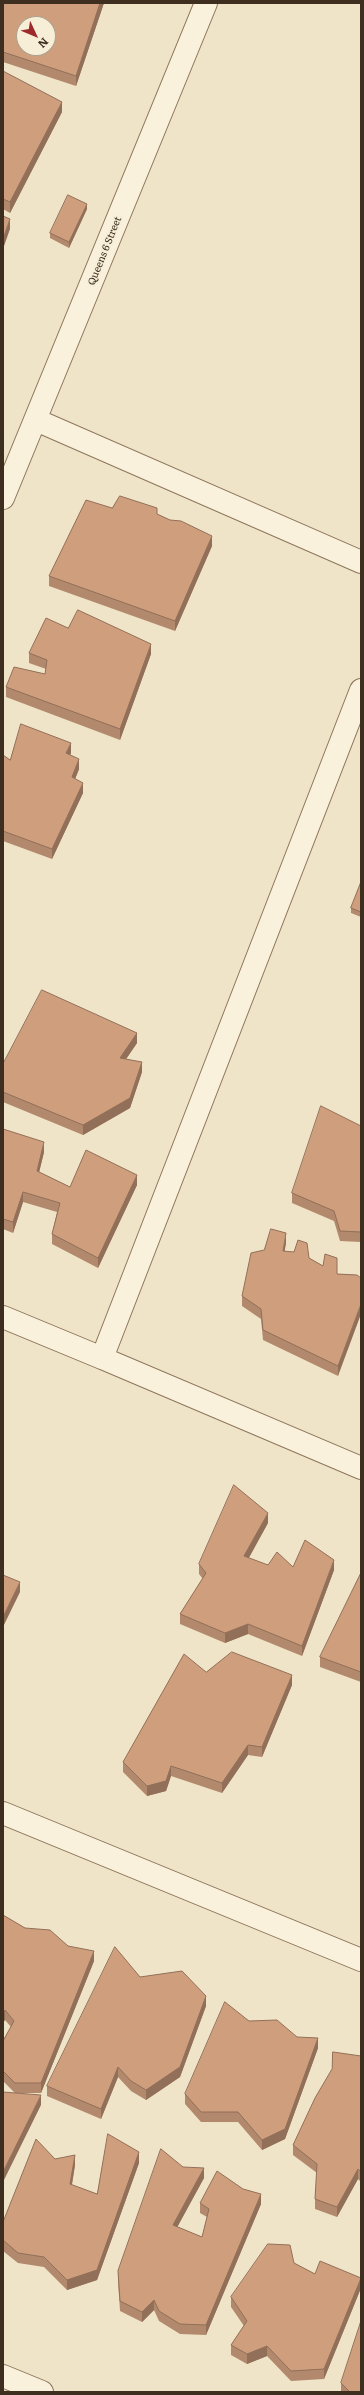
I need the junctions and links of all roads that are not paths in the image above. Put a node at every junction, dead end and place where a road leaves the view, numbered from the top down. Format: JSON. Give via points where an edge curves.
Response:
{"nodes":[{"id":1,"x":206,"y":3,"type":"edge"},
{"id":2,"x":36,"y":420,"type":"junction"},
{"id":3,"x":3,"y":498,"type":"edge"},
{"id":4,"x":361,"y":562,"type":"edge"},
{"id":5,"x":361,"y":690,"type":"edge"},
{"id":6,"x":3,"y":1317,"type":"edge"},
{"id":7,"x":102,"y":1358,"type":"junction"},
{"id":8,"x":361,"y":1468,"type":"edge"},
{"id":9,"x":3,"y":1813,"type":"edge"},
{"id":10,"x":361,"y":1960,"type":"edge"},
{"id":11,"x":3,"y":2376,"type":"edge"},
{"id":12,"x":42,"y":2392,"type":"edge"}],
"edges":[{"from":1,"to":2,"type":"street","name":"Queens 6 Street"},
{"from":2,"to":3,"type":"street","name":"Queens 6 Street"},
{"from":2,"to":4,"type":"street"},
{"from":5,"to":7,"type":"street"},
{"from":6,"to":7,"type":"street"},
{"from":7,"to":8,"type":"street"},
{"from":9,"to":10,"type":"street"},
{"from":11,"to":12,"type":"street"}]}
